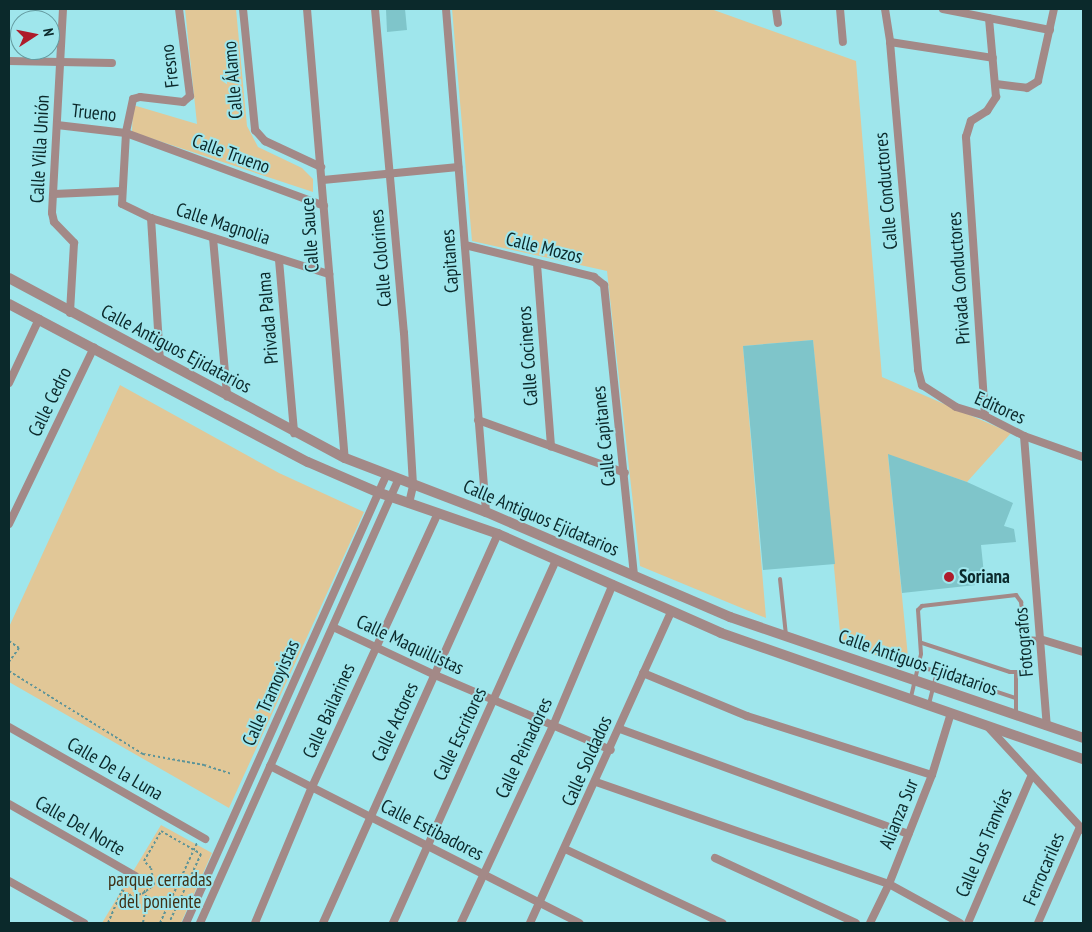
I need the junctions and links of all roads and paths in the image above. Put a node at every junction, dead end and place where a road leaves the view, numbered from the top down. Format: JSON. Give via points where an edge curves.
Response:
{"nodes":[{"id":1,"x":63,"y":9,"type":"edge"},
{"id":2,"x":180,"y":9,"type":"edge"},
{"id":3,"x":243,"y":9,"type":"edge"},
{"id":4,"x":308,"y":9,"type":"edge"},
{"id":5,"x":375,"y":9,"type":"edge"},
{"id":6,"x":446,"y":9,"type":"edge"},
{"id":7,"x":776,"y":9,"type":"edge"},
{"id":8,"x":840,"y":9,"type":"edge"},
{"id":9,"x":885,"y":9,"type":"edge"},
{"id":10,"x":943,"y":9,"type":"edge"},
{"id":11,"x":1054,"y":9,"type":"edge"},
{"id":12,"x":989,"y":18,"type":"junction"},
{"id":13,"x":778,"y":23,"type":"dead end"},
{"id":14,"x":1050,"y":30,"type":"junction"},
{"id":15,"x":843,"y":42,"type":"dead end"},
{"id":16,"x":890,"y":42,"type":"junction"},
{"id":17,"x":993,"y":58,"type":"junction"},
{"id":18,"x":9,"y":61,"type":"edge"},
{"id":19,"x":60,"y":62,"type":"junction"},
{"id":20,"x":112,"y":63,"type":"dead end"},
{"id":21,"x":996,"y":84,"type":"junction"},
{"id":22,"x":57,"y":125,"type":"junction"},
{"id":23,"x":126,"y":133,"type":"junction"},
{"id":24,"x":458,"y":167,"type":"junction"},
{"id":25,"x":321,"y":168,"type":"junction"},
{"id":26,"x":389,"y":173,"type":"junction"},
{"id":27,"x":323,"y":180,"type":"junction"},
{"id":28,"x":121,"y":191,"type":"junction"},
{"id":29,"x":54,"y":194,"type":"junction"},
{"id":30,"x":324,"y":206,"type":"junction"},
{"id":31,"x":151,"y":218,"type":"junction"},
{"id":32,"x":213,"y":238,"type":"junction"},
{"id":33,"x":465,"y":245,"type":"junction"},
{"id":34,"x":279,"y":260,"type":"junction"},
{"id":35,"x":537,"y":264,"type":"junction"},
{"id":36,"x":329,"y":274,"type":"junction"},
{"id":37,"x":9,"y":278,"type":"edge"},
{"id":38,"x":606,"y":294,"type":"joint"},
{"id":39,"x":9,"y":304,"type":"edge"},
{"id":40,"x":70,"y":313,"type":"junction"},
{"id":41,"x":39,"y":319,"type":"junction"},
{"id":42,"x":94,"y":347,"type":"junction"},
{"id":43,"x":160,"y":360,"type":"junction"},
{"id":44,"x":918,"y":370,"type":"joint"},
{"id":45,"x":9,"y":383,"type":"edge"},
{"id":46,"x":227,"y":396,"type":"junction"},
{"id":47,"x":986,"y":416,"type":"junction"},
{"id":48,"x":478,"y":420,"type":"junction"},
{"id":49,"x":294,"y":434,"type":"junction"},
{"id":50,"x":1024,"y":436,"type":"junction"},
{"id":51,"x":551,"y":446,"type":"junction"},
{"id":52,"x":1083,"y":457,"type":"edge"},
{"id":53,"x":345,"y":458,"type":"junction"},
{"id":54,"x":625,"y":473,"type":"junction"},
{"id":55,"x":386,"y":476,"type":"junction"},
{"id":56,"x":398,"y":480,"type":"junction"},
{"id":57,"x":413,"y":486,"type":"junction"},
{"id":58,"x":377,"y":492,"type":"junction"},
{"id":59,"x":389,"y":497,"type":"junction"},
{"id":60,"x":409,"y":504,"type":"junction"},
{"id":61,"x":486,"y":512,"type":"junction"},
{"id":62,"x":438,"y":513,"type":"junction"},
{"id":63,"x":9,"y":524,"type":"edge"},
{"id":64,"x":498,"y":534,"type":"junction"},
{"id":65,"x":556,"y":560,"type":"junction"},
{"id":66,"x":634,"y":576,"type":"junction"},
{"id":67,"x":780,"y":579,"type":"dead end"},
{"id":68,"x":613,"y":584,"type":"junction"},
{"id":69,"x":671,"y":612,"type":"junction"},
{"id":70,"x":333,"y":627,"type":"junction"},
{"id":71,"x":786,"y":636,"type":"junction"},
{"id":72,"x":1025,"y":638,"type":"junction"},
{"id":73,"x":1040,"y":639,"type":"junction"},
{"id":74,"x":9,"y":641,"type":"edge"},
{"id":75,"x":922,"y":643,"type":"junction"},
{"id":76,"x":376,"y":647,"type":"junction"},
{"id":77,"x":1083,"y":652,"type":"edge"},
{"id":78,"x":9,"y":662,"type":"edge"},
{"id":79,"x":919,"y":666,"type":"junction"},
{"id":80,"x":9,"y":671,"type":"edge"},
{"id":81,"x":937,"y":672,"type":"junction"},
{"id":82,"x":643,"y":673,"type":"junction"},
{"id":83,"x":1016,"y":673,"type":"junction"},
{"id":84,"x":435,"y":675,"type":"junction"},
{"id":85,"x":916,"y":679,"type":"junction"},
{"id":86,"x":934,"y":686,"type":"junction"},
{"id":87,"x":911,"y":698,"type":"junction"},
{"id":88,"x":1016,"y":698,"type":"junction"},
{"id":89,"x":493,"y":700,"type":"junction"},
{"id":90,"x":929,"y":704,"type":"junction"},
{"id":91,"x":951,"y":713,"type":"junction"},
{"id":92,"x":1016,"y":716,"type":"junction"},
{"id":93,"x":553,"y":726,"type":"junction"},
{"id":94,"x":1047,"y":726,"type":"junction"},
{"id":95,"x":9,"y":727,"type":"edge"},
{"id":96,"x":988,"y":728,"type":"junction"},
{"id":97,"x":620,"y":729,"type":"junction"},
{"id":98,"x":1083,"y":738,"type":"edge"},
{"id":99,"x":610,"y":750,"type":"junction"},
{"id":100,"x":1083,"y":759,"type":"edge"},
{"id":101,"x":270,"y":766,"type":"junction"},
{"id":102,"x":231,"y":774,"type":"dead end"},
{"id":103,"x":932,"y":775,"type":"junction"},
{"id":104,"x":1031,"y":777,"type":"junction"},
{"id":105,"x":596,"y":782,"type":"junction"},
{"id":106,"x":312,"y":787,"type":"junction"},
{"id":107,"x":9,"y":804,"type":"edge"},
{"id":108,"x":370,"y":816,"type":"junction"},
{"id":109,"x":1082,"y":828,"type":"edge"},
{"id":110,"x":908,"y":834,"type":"junction"},
{"id":111,"x":202,"y":838,"type":"joint"},
{"id":112,"x":427,"y":844,"type":"junction"},
{"id":113,"x":565,"y":849,"type":"junction"},
{"id":114,"x":194,"y":850,"type":"junction"},
{"id":115,"x":715,"y":858,"type":"dead end"},
{"id":116,"x":482,"y":874,"type":"junction"},
{"id":117,"x":135,"y":876,"type":"joint"},
{"id":118,"x":9,"y":881,"type":"edge"},
{"id":119,"x":889,"y":884,"type":"junction"},
{"id":120,"x":147,"y":892,"type":"junction"},
{"id":121,"x":540,"y":902,"type":"junction"},
{"id":122,"x":189,"y":922,"type":"edge"},
{"id":123,"x":84,"y":923,"type":"edge"},
{"id":124,"x":108,"y":923,"type":"edge"},
{"id":125,"x":143,"y":923,"type":"edge"},
{"id":126,"x":160,"y":923,"type":"edge"},
{"id":127,"x":169,"y":923,"type":"edge"},
{"id":128,"x":200,"y":923,"type":"edge"},
{"id":129,"x":255,"y":923,"type":"edge"},
{"id":130,"x":322,"y":923,"type":"edge"},
{"id":131,"x":393,"y":923,"type":"edge"},
{"id":132,"x":461,"y":923,"type":"edge"},
{"id":133,"x":530,"y":923,"type":"edge"},
{"id":134,"x":580,"y":923,"type":"edge"},
{"id":135,"x":722,"y":923,"type":"edge"},
{"id":136,"x":856,"y":923,"type":"edge"},
{"id":137,"x":870,"y":923,"type":"edge"},
{"id":138,"x":960,"y":923,"type":"edge"},
{"id":139,"x":968,"y":923,"type":"edge"},
{"id":140,"x":1038,"y":923,"type":"edge"}],
"edges":[{"from":1,"to":19,"type":"street","name":"Calle Villa Unión"},
{"from":2,"to":23,"type":"street","name":"Fresno","via":[[190,96],[178,102],[133,99]]},
{"from":3,"to":25,"type":"street","name":"Calle Álamo","via":[[254,130],[265,141]]},
{"from":4,"to":25,"type":"street","name":"Calle Sauce"},
{"from":5,"to":26,"type":"street","name":"Calle Colorines"},
{"from":6,"to":24,"type":"street","name":"Capitanes"},
{"from":7,"to":13,"type":"street"},
{"from":8,"to":15,"type":"street"},
{"from":9,"to":16,"type":"street","name":"Calle Conductores"},
{"from":10,"to":12,"type":"street"},
{"from":11,"to":14,"type":"street"},
{"from":12,"to":14,"type":"street"},
{"from":12,"to":17,"type":"street"},
{"from":14,"to":21,"type":"street","via":[[1038,82],[1027,88]]},
{"from":16,"to":17,"type":"street"},
{"from":16,"to":44,"type":"street","name":"Calle Conductores"},
{"from":17,"to":21,"type":"street"},
{"from":18,"to":19,"type":"street"},
{"from":19,"to":20,"type":"street"},
{"from":19,"to":22,"type":"street","name":"Calle Villa Unión"},
{"from":21,"to":47,"type":"street","name":"Privada Conductores","via":[[992,105],[971,121],[966,137]]},
{"from":22,"to":23,"type":"street","name":"Trueno"},
{"from":22,"to":29,"type":"street","name":"Calle Villa Unión"},
{"from":23,"to":28,"type":"street"},
{"from":23,"to":30,"type":"street","name":"Calle Trueno"},
{"from":24,"to":26,"type":"street"},
{"from":24,"to":33,"type":"street","name":"Capitanes"},
{"from":25,"to":27,"type":"street","name":"Calle Sauce"},
{"from":26,"to":27,"type":"street"},
{"from":26,"to":57,"type":"street","name":"Calle Colorines","via":[[404,333]]},
{"from":27,"to":30,"type":"street","name":"Calle Sauce"},
{"from":28,"to":29,"type":"street"},
{"from":28,"to":31,"type":"street","name":"Calle Magnolia","via":[[124,206]]},
{"from":29,"to":40,"type":"street","name":"Calle Villa Unión","via":[[53,219],[74,243]]},
{"from":30,"to":36,"type":"street","name":"Calle Sauce"},
{"from":31,"to":32,"type":"street","name":"Calle Magnolia"},
{"from":31,"to":43,"type":"street"},
{"from":32,"to":34,"type":"street","name":"Calle Magnolia"},
{"from":32,"to":46,"type":"street"},
{"from":33,"to":35,"type":"street","name":"Calle Mozos"},
{"from":33,"to":48,"type":"street","name":"Capitanes"},
{"from":34,"to":36,"type":"street","name":"Calle Magnolia"},
{"from":34,"to":49,"type":"street","name":"Privada Palma"},
{"from":35,"to":38,"type":"street","name":"Calle Mozos","via":[[600,280]]},
{"from":35,"to":51,"type":"street","name":"Calle Cocineros"},
{"from":36,"to":53,"type":"street","name":"Calle Sauce"},
{"from":37,"to":40,"type":"street","name":"Calle Antiguos Ejidatarios"},
{"from":38,"to":54,"type":"street","name":"Calle Capitanes"},
{"from":39,"to":41,"type":"street","name":"Calle Antiguos Ejidatarios"},
{"from":40,"to":43,"type":"street","name":"Calle Antiguos Ejidatarios"},
{"from":41,"to":42,"type":"street","name":"Calle Antiguos Ejidatarios"},
{"from":41,"to":45,"type":"street"},
{"from":42,"to":58,"type":"street","name":"Calle Antiguos Ejidatarios","via":[[308,462]]},
{"from":42,"to":63,"type":"street","name":"Calle Cedro"},
{"from":43,"to":46,"type":"street","name":"Calle Antiguos Ejidatarios"},
{"from":44,"to":47,"type":"street","name":"Editores","via":[[922,385],[929,392],[956,407]]},
{"from":46,"to":49,"type":"street","name":"Calle Antiguos Ejidatarios"},
{"from":47,"to":50,"type":"street","name":"Editores"},
{"from":48,"to":51,"type":"street"},
{"from":48,"to":61,"type":"street","name":"Capitanes"},
{"from":49,"to":53,"type":"street","name":"Calle Antiguos Ejidatarios"},
{"from":50,"to":52,"type":"street","name":"Editores"},
{"from":50,"to":73,"type":"street","name":"Fotografos"},
{"from":51,"to":54,"type":"street"},
{"from":53,"to":55,"type":"street","name":"Calle Antiguos Ejidatarios"},
{"from":54,"to":66,"type":"street","name":"Calle Capitanes"},
{"from":55,"to":56,"type":"street","name":"Calle Antiguos Ejidatarios"},
{"from":55,"to":58,"type":"street","name":"Calle Tramoyistas"},
{"from":56,"to":57,"type":"street","name":"Calle Antiguos Ejidatarios"},
{"from":56,"to":59,"type":"street","name":"Calle Tramoyistas"},
{"from":57,"to":60,"type":"street","name":"Calle Colorines"},
{"from":57,"to":61,"type":"street","name":"Calle Antiguos Ejidatarios"},
{"from":58,"to":59,"type":"street","name":"Calle Antiguos Ejidatarios"},
{"from":58,"to":122,"type":"street","name":"Calle Tramoyistas"},
{"from":59,"to":60,"type":"street","name":"Calle Antiguos Ejidatarios"},
{"from":59,"to":70,"type":"street","name":"Calle Tramoyistas"},
{"from":60,"to":62,"type":"street","name":"Calle Antiguos Ejidatarios"},
{"from":61,"to":66,"type":"street","name":"Calle Antiguos Ejidatarios"},
{"from":62,"to":64,"type":"street","name":"Calle Antiguos Ejidatarios"},
{"from":62,"to":76,"type":"street","name":"Calle Bailarines"},
{"from":64,"to":65,"type":"street","name":"Calle Antiguos Ejidatarios"},
{"from":64,"to":84,"type":"street","name":"Calle Actores"},
{"from":65,"to":68,"type":"street","name":"Calle Antiguos Ejidatarios"},
{"from":65,"to":89,"type":"street","name":"Calle Escritores"},
{"from":66,"to":71,"type":"street","name":"Calle Antiguos Ejidatarios","via":[[730,617]]},
{"from":67,"to":71,"type":"lane"},
{"from":68,"to":69,"type":"street","name":"Calle Antiguos Ejidatarios"},
{"from":68,"to":93,"type":"street","name":"Calle Peinadores"},
{"from":69,"to":82,"type":"street","name":"Calle Soldados"},
{"from":69,"to":87,"type":"street","name":"Calle Antiguos Ejidatarios"},
{"from":70,"to":76,"type":"street","name":"Calle Maquillistas"},
{"from":70,"to":101,"type":"street","name":"Calle Tramoyistas"},
{"from":71,"to":85,"type":"street","name":"Calle Antiguos Ejidatarios"},
{"from":72,"to":73,"type":"lane"},
{"from":72,"to":75,"type":"lane","via":[[1021,602],[1012,595],[919,607]]},
{"from":72,"to":83,"type":"lane","via":[[1028,664],[1022,672]]},
{"from":73,"to":77,"type":"street"},
{"from":73,"to":94,"type":"street","name":"Fotografos"},
{"from":74,"to":78,"type":"path","via":[[19,648]]},
{"from":75,"to":79,"type":"lane"},
{"from":75,"to":83,"type":"lane"},
{"from":76,"to":84,"type":"street","name":"Calle Maquillistas"},
{"from":76,"to":106,"type":"street","name":"Calle Bailarines"},
{"from":79,"to":81,"type":"lane"},
{"from":79,"to":85,"type":"lane"},
{"from":80,"to":102,"type":"path","via":[[143,754],[204,765]]},
{"from":81,"to":86,"type":"lane"},
{"from":81,"to":88,"type":"lane"},
{"from":82,"to":97,"type":"street","name":"Calle Soldados"},
{"from":82,"to":103,"type":"street","via":[[747,716]]},
{"from":83,"to":88,"type":"lane"},
{"from":84,"to":89,"type":"street","name":"Calle Maquillistas"},
{"from":84,"to":108,"type":"street","name":"Calle Actores"},
{"from":85,"to":86,"type":"street","name":"Calle Antiguos Ejidatarios"},
{"from":85,"to":87,"type":"lane"},
{"from":86,"to":90,"type":"lane"},
{"from":86,"to":92,"type":"street","name":"Calle Antiguos Ejidatarios"},
{"from":87,"to":90,"type":"street","name":"Calle Antiguos Ejidatarios"},
{"from":88,"to":92,"type":"lane"},
{"from":89,"to":93,"type":"street","name":"Calle Maquillistas"},
{"from":89,"to":112,"type":"street","name":"Calle Escritores"},
{"from":90,"to":91,"type":"street","name":"Calle Antiguos Ejidatarios"},
{"from":91,"to":96,"type":"street","name":"Calle Antiguos Ejidatarios"},
{"from":91,"to":103,"type":"street","name":"Alianza Sur"},
{"from":92,"to":94,"type":"street","name":"Calle Antiguos Ejidatarios"},
{"from":93,"to":99,"type":"street","name":"Calle Maquillistas"},
{"from":93,"to":116,"type":"street","name":"Calle Peinadores"},
{"from":94,"to":98,"type":"street","name":"Calle Antiguos Ejidatarios"},
{"from":95,"to":111,"type":"street","name":"Calle De la Luna"},
{"from":96,"to":100,"type":"street","name":"Calle Antiguos Ejidatarios"},
{"from":96,"to":104,"type":"street"},
{"from":97,"to":99,"type":"street","name":"Calle Soldados"},
{"from":97,"to":110,"type":"street"},
{"from":99,"to":105,"type":"street","name":"Calle Soldados"},
{"from":101,"to":106,"type":"street","name":"Calle Estibadores"},
{"from":101,"to":128,"type":"street","name":"Calle Tramoyistas"},
{"from":103,"to":110,"type":"street","name":"Alianza Sur"},
{"from":104,"to":109,"type":"street"},
{"from":104,"to":139,"type":"street","name":"Calle Los Tranvías"},
{"from":105,"to":113,"type":"street","name":"Calle Soldados"},
{"from":105,"to":119,"type":"street"},
{"from":106,"to":108,"type":"street","name":"Calle Estibadores"},
{"from":106,"to":129,"type":"street","name":"Calle Bailarines"},
{"from":107,"to":117,"type":"street","name":"Calle Del Norte"},
{"from":108,"to":112,"type":"street","name":"Calle Estibadores"},
{"from":108,"to":130,"type":"street","name":"Calle Actores"},
{"from":109,"to":140,"type":"street","name":"Ferrocariles"},
{"from":110,"to":119,"type":"street","name":"Alianza Sur"},
{"from":111,"to":114,"type":"path"},
{"from":112,"to":116,"type":"street","name":"Calle Estibadores"},
{"from":112,"to":131,"type":"street","name":"Calle Escritores"},
{"from":113,"to":121,"type":"street","name":"Calle Soldados"},
{"from":113,"to":135,"type":"street"},
{"from":114,"to":120,"type":"path","via":[[161,830],[144,861],[154,876],[154,884]]},
{"from":114,"to":126,"type":"path"},
{"from":114,"to":127,"type":"path","via":[[201,854]]},
{"from":115,"to":136,"type":"street"},
{"from":116,"to":121,"type":"street","name":"Calle Estibadores"},
{"from":116,"to":132,"type":"street","name":"Calle Peinadores"},
{"from":117,"to":120,"type":"path"},
{"from":118,"to":123,"type":"street"},
{"from":119,"to":137,"type":"street","name":"Alianza Sur"},
{"from":119,"to":138,"type":"street"},
{"from":120,"to":124,"type":"path","via":[[129,895],[122,890]]},
{"from":120,"to":125,"type":"path"},
{"from":121,"to":133,"type":"street","name":"Calle Soldados"},
{"from":121,"to":134,"type":"street","name":"Calle Estibadores"}]}
